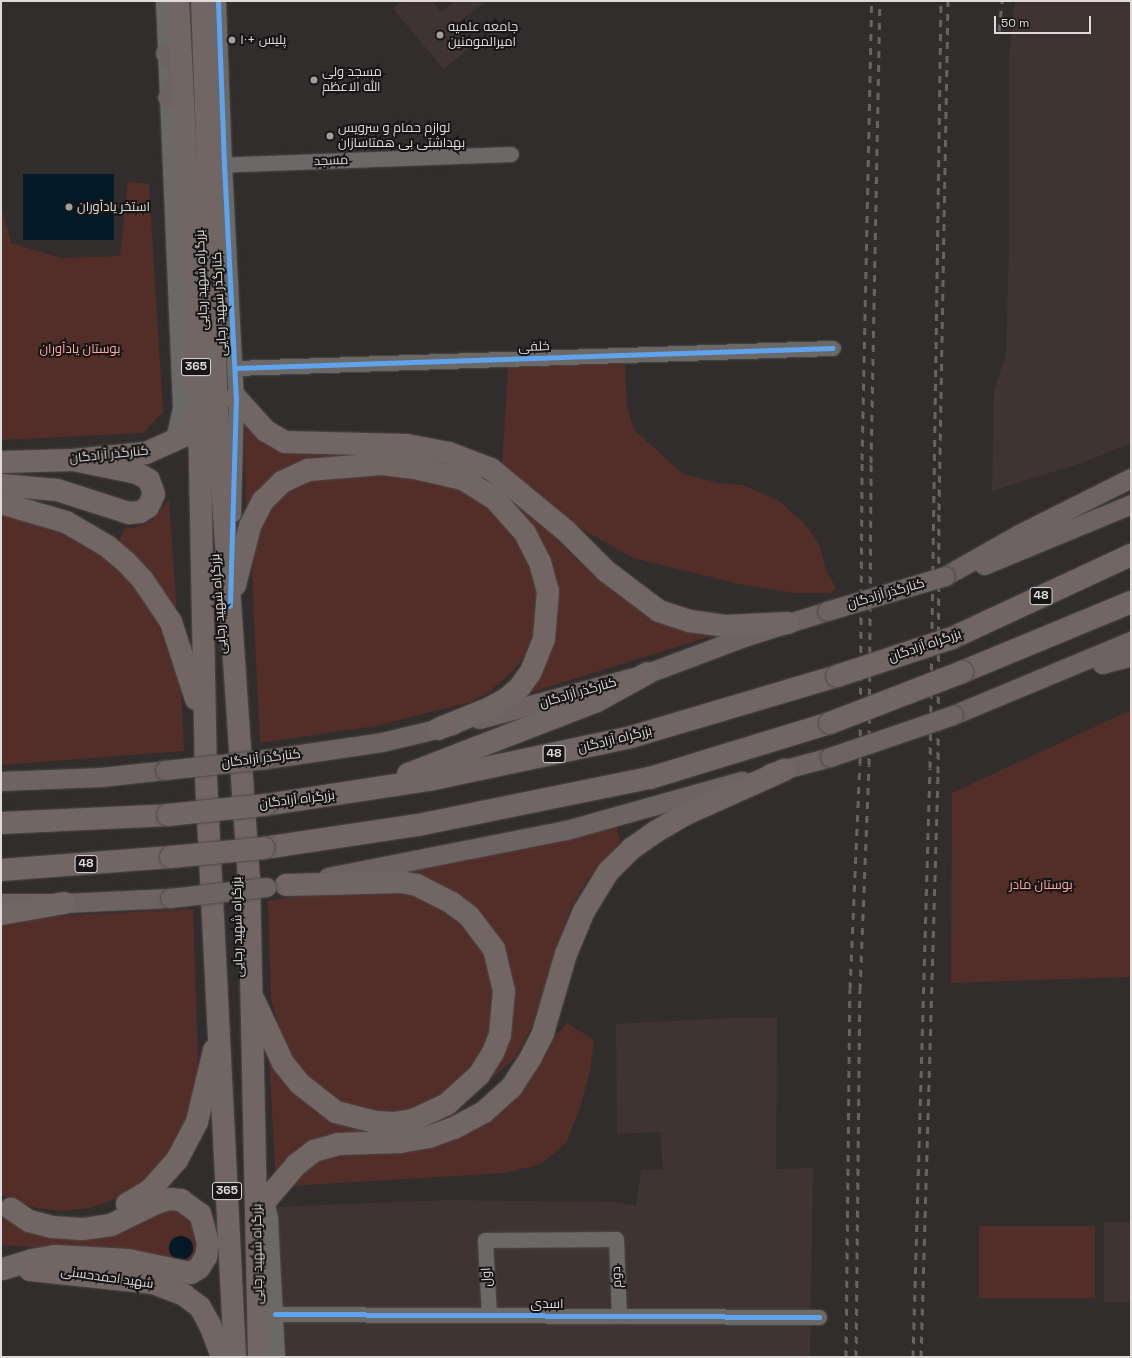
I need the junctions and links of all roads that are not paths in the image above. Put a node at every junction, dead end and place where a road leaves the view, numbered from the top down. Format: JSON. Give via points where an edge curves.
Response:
{"nodes":[{"id":1,"x":163,"y":1,"type":"edge"},
{"id":2,"x":178,"y":1,"type":"edge"},
{"id":3,"x":202,"y":1,"type":"edge"},
{"id":4,"x":218,"y":1,"type":"edge"},
{"id":5,"x":166,"y":53,"type":"junction"},
{"id":6,"x":181,"y":74,"type":"junction"},
{"id":7,"x":167,"y":97,"type":"junction"},
{"id":8,"x":511,"y":154,"type":"dead end"},
{"id":9,"x":216,"y":165,"type":"junction"},
{"id":10,"x":834,"y":348,"type":"dead end"},
{"id":11,"x":235,"y":368,"type":"junction"},
{"id":12,"x":236,"y":398,"type":"junction"},
{"id":13,"x":199,"y":412,"type":"junction"},
{"id":14,"x":165,"y":446,"type":"junction"},
{"id":15,"x":73,"y":460,"type":"junction"},
{"id":16,"x":1,"y":462,"type":"edge"},
{"id":17,"x":1131,"y":478,"type":"edge"},
{"id":18,"x":1,"y":485,"type":"edge"},
{"id":19,"x":1,"y":503,"type":"edge"},
{"id":20,"x":1131,"y":504,"type":"edge"},
{"id":21,"x":1131,"y":555,"type":"edge"},
{"id":22,"x":945,"y":576,"type":"junction"},
{"id":23,"x":1131,"y":602,"type":"edge"},
{"id":24,"x":230,"y":606,"type":"junction"},
{"id":25,"x":788,"y":623,"type":"junction"},
{"id":26,"x":1131,"y":641,"type":"edge"},
{"id":27,"x":1131,"y":656,"type":"edge"},
{"id":28,"x":648,"y":672,"type":"junction"},
{"id":29,"x":1033,"y":683,"type":"junction"},
{"id":30,"x":438,"y":729,"type":"junction"},
{"id":31,"x":205,"y":733,"type":"junction"},
{"id":32,"x":784,"y":770,"type":"junction"},
{"id":33,"x":1,"y":781,"type":"edge"},
{"id":34,"x":360,"y":792,"type":"junction"},
{"id":35,"x":1,"y":823,"type":"edge"},
{"id":36,"x":1,"y":870,"type":"edge"},
{"id":37,"x":276,"y":886,"type":"junction"},
{"id":38,"x":1,"y":903,"type":"edge"},
{"id":39,"x":64,"y":904,"type":"junction"},
{"id":40,"x":1,"y":914,"type":"edge"},
{"id":41,"x":250,"y":990,"type":"junction"},
{"id":42,"x":219,"y":1026,"type":"junction"},
{"id":43,"x":256,"y":1178,"type":"junction"},
{"id":44,"x":267,"y":1199,"type":"junction"},
{"id":45,"x":6,"y":1207,"type":"edge"},
{"id":46,"x":616,"y":1239,"type":"joint"},
{"id":47,"x":2,"y":1269,"type":"edge"},
{"id":48,"x":275,"y":1314,"type":"junction"},
{"id":49,"x":489,"y":1315,"type":"junction"},
{"id":50,"x":619,"y":1316,"type":"junction"},
{"id":51,"x":819,"y":1317,"type":"dead end"},
{"id":52,"x":222,"y":1357,"type":"edge"},
{"id":53,"x":235,"y":1357,"type":"edge"},
{"id":54,"x":259,"y":1357,"type":"edge"},
{"id":55,"x":277,"y":1357,"type":"edge"}],
"edges":[{"from":1,"to":5,"type":"street"},
{"from":2,"to":6,"type":"highway","name":"بزرگراه شهید رجایی","number":"365"},
{"from":3,"to":9,"type":"highway","name":"بزرگراه شهید رجایی","number":"365"},
{"from":4,"to":9,"type":"street","name":"کنارگذر شهید رجایی"},
{"from":5,"to":6,"type":"main road"},
{"from":5,"to":7,"type":"street"},
{"from":6,"to":7,"type":"main road"},
{"from":6,"to":13,"type":"highway","name":"بزرگراه شهید رجایی","number":"365"},
{"from":7,"to":14,"type":"street","via":[[180,408],[174,434]]},
{"from":8,"to":9,"type":"street","name":"مسجد"},
{"from":9,"to":11,"type":"street","name":"کنارگذر شهید رجایی"},
{"from":9,"to":24,"type":"highway","name":"بزرگراه شهید رجایی","number":"365","via":[[217,411]]},
{"from":10,"to":11,"type":"street","name":"خلفی"},
{"from":11,"to":12,"type":"street","name":"کنارگذر شهید رجایی"},
{"from":12,"to":24,"type":"street","name":"کنارگذر شهید رجایی"},
{"from":12,"to":25,"type":"highway","via":[[266,431],[285,442],[386,443],[427,448],[469,459],[491,469],[566,531],[606,571],[659,611],[690,621],[726,626]]},
{"from":13,"to":14,"type":"highway","name":"کنارگذر آزادگان","via":[[186,435]]},
{"from":13,"to":31,"type":"highway","name":"بزرگراه شهید رجایی","number":"365"},
{"from":14,"to":15,"type":"highway","name":"کنارگذر آزادگان","via":[[146,453]]},
{"from":15,"to":16,"type":"highway","name":"کنارگذر آزادگان"},
{"from":15,"to":18,"type":"highway","via":[[137,473],[149,480],[154,494],[148,507],[140,512],[129,513],[57,490]]},
{"from":17,"to":22,"type":"main road","via":[[1020,534]]},
{"from":19,"to":31,"type":"highway","via":[[66,522],[87,533],[108,546],[142,579],[171,622]]},
{"from":20,"to":22,"type":"main road","name":"کنارگذر آزادگان","via":[[992,562]]},
{"from":21,"to":34,"type":"highway","name":"بزرگراه آزادگان","number":"48","bridge":true,"via":[[952,638],[837,676],[631,737]]},
{"from":22,"to":25,"type":"main road","name":"کنارگذر آزادگان","bridge":true},
{"from":23,"to":36,"type":"highway","number":"48","bridge":true,"via":[[830,723],[650,778],[418,825],[264,848]]},
{"from":24,"to":30,"type":"highway","via":[[255,514],[272,490],[295,476],[308,470],[343,465],[382,464],[447,473],[478,487],[506,509],[534,548],[548,591],[544,639],[530,673],[520,687],[506,699]]},
{"from":24,"to":41,"type":"highway","name":"بزرگراه شهید رجایی","number":"365","via":[[249,877]]},
{"from":25,"to":28,"type":"main road","name":"کنارگذر آزادگان"},
{"from":26,"to":29,"type":"main road"},
{"from":27,"to":29,"type":"main road"},
{"from":28,"to":30,"type":"main road","name":"کنارگذر آزادگان"},
{"from":28,"to":34,"type":"highway","via":[[594,702]]},
{"from":29,"to":32,"type":"main road","bridge":true,"via":[[953,715]]},
{"from":30,"to":33,"type":"main road","name":"کنارگذر آزادگان","bridge":true,"via":[[382,742],[266,759],[101,777]]},
{"from":31,"to":42,"type":"highway","name":"بزرگراه شهید رجایی","number":"365"},
{"from":32,"to":37,"type":"main road","via":[[566,830]]},
{"from":32,"to":44,"type":"highway","via":[[684,815],[631,849],[608,872],[584,911],[566,954],[543,1034],[531,1058],[511,1088],[484,1112],[454,1128],[428,1137],[400,1142],[338,1144],[314,1151],[296,1165]]},
{"from":34,"to":35,"type":"highway","name":"بزرگراه آزادگان","number":"48","bridge":true,"via":[[168,815]]},
{"from":37,"to":39,"type":"main road","bridge":true,"via":[[170,898]]},
{"from":37,"to":41,"type":"highway","via":[[401,882],[417,885],[452,903],[469,916],[494,949],[504,991],[500,1035],[493,1053],[479,1075],[447,1104],[413,1120],[394,1123],[362,1120],[336,1112],[300,1084],[283,1063]]},
{"from":38,"to":39,"type":"main road"},
{"from":39,"to":40,"type":"highway"},
{"from":41,"to":43,"type":"highway","name":"بزرگراه شهید رجایی","number":"365"},
{"from":42,"to":45,"type":"highway","via":[[196,1122],[177,1160],[150,1190],[115,1211],[77,1220],[38,1217]]},
{"from":42,"to":53,"type":"highway","name":"بزرگراه شهید رجایی","number":"365"},
{"from":43,"to":44,"type":"street"},
{"from":43,"to":54,"type":"highway","name":"بزرگراه شهید رجایی","number":"365"},
{"from":44,"to":48,"type":"street"},
{"from":45,"to":47,"type":"highway","via":[[29,1221],[52,1227],[82,1229],[110,1225],[156,1203],[170,1199],[182,1200],[200,1214],[208,1243],[206,1257],[199,1268],[191,1273],[128,1260],[55,1256]]},
{"from":46,"to":49,"type":"street","name":"اول","via":[[485,1240]]},
{"from":46,"to":50,"type":"street","name":"دوم"},
{"from":47,"to":52,"type":"highway","name":"شهید احمدحسنی","via":[[42,1270],[153,1283],[184,1295],[200,1307]]},
{"from":48,"to":49,"type":"street","name":"اسدی"},
{"from":48,"to":55,"type":"street"},
{"from":49,"to":50,"type":"street","name":"اسدی"},
{"from":50,"to":51,"type":"street","name":"اسدی"}]}
